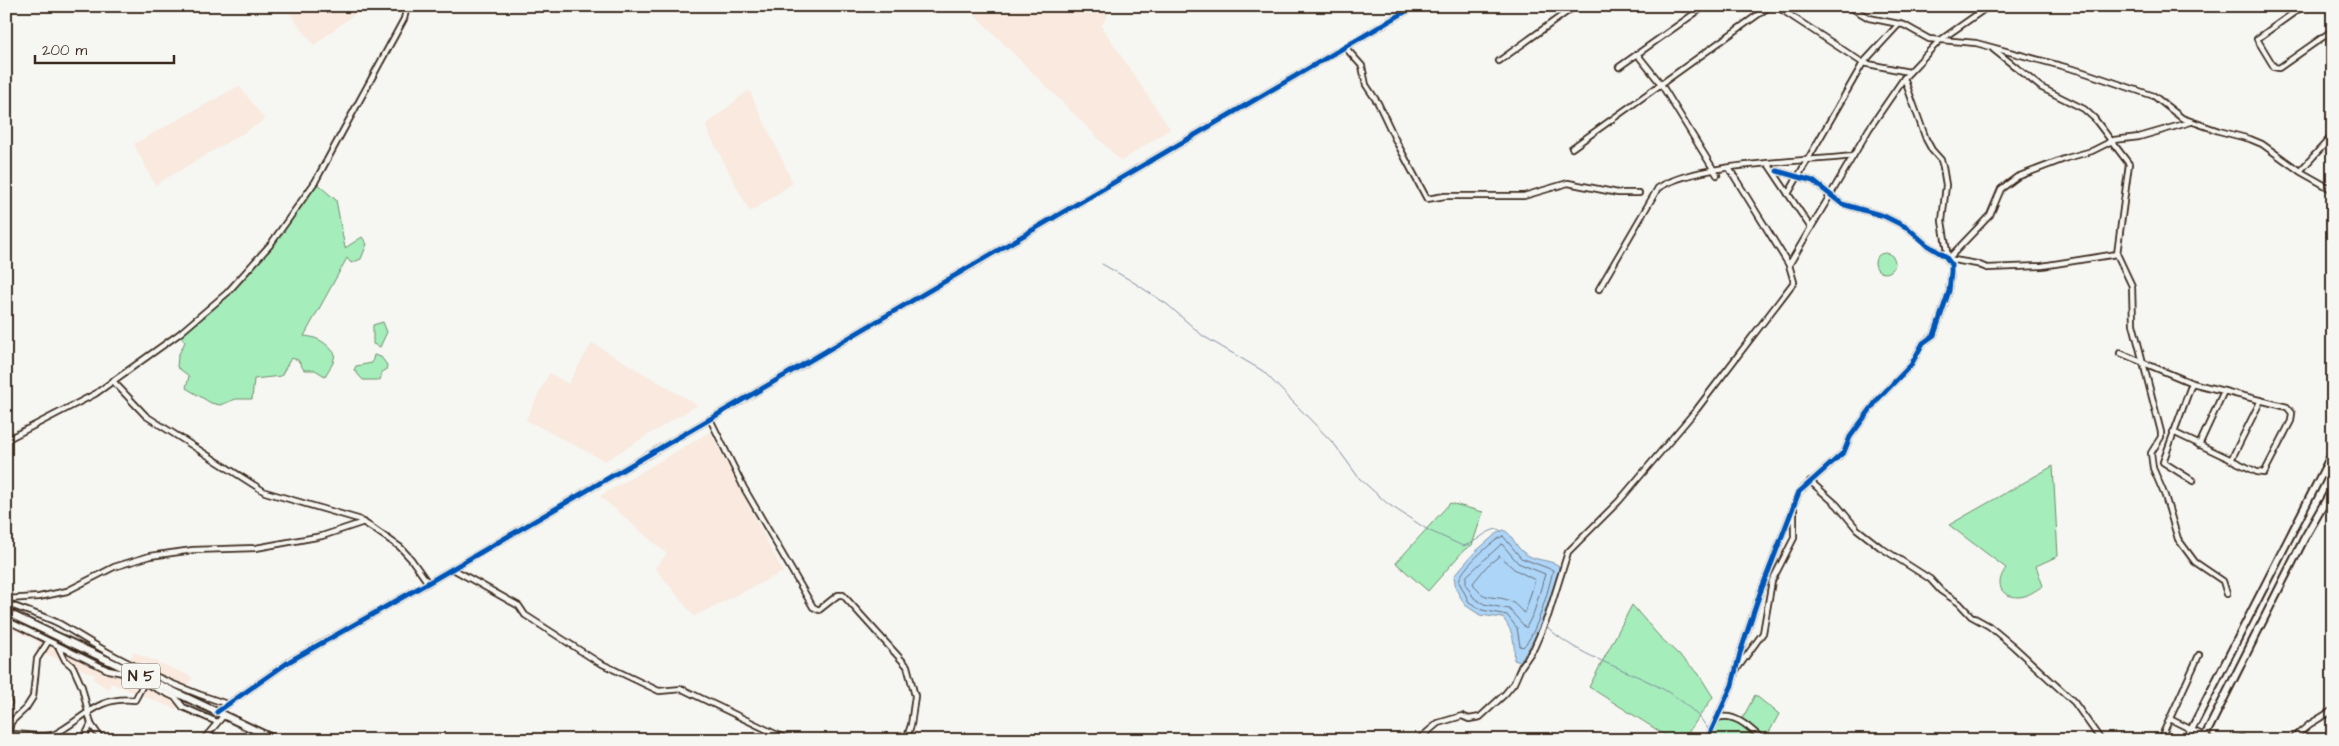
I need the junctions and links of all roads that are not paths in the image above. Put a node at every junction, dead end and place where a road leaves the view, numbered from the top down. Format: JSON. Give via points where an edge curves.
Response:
{"nodes":[{"id":1,"x":407,"y":6,"type":"edge"},
{"id":2,"x":412,"y":6,"type":"edge"},
{"id":3,"x":1415,"y":6,"type":"edge"},
{"id":4,"x":1575,"y":6,"type":"edge"},
{"id":5,"x":1705,"y":6,"type":"edge"},
{"id":6,"x":1770,"y":6,"type":"edge"},
{"id":7,"x":1776,"y":6,"type":"edge"},
{"id":8,"x":1848,"y":6,"type":"edge"},
{"id":9,"x":1989,"y":6,"type":"edge"},
{"id":10,"x":2303,"y":6,"type":"edge"},
{"id":11,"x":404,"y":19,"type":"junction"},
{"id":12,"x":1899,"y":24,"type":"junction"},
{"id":13,"x":2333,"y":30,"type":"edge"},
{"id":14,"x":1939,"y":41,"type":"junction"},
{"id":15,"x":1345,"y":47,"type":"junction"},
{"id":16,"x":1993,"y":49,"type":"junction"},
{"id":17,"x":1637,"y":54,"type":"junction"},
{"id":18,"x":1499,"y":61,"type":"dead end"},
{"id":19,"x":1863,"y":63,"type":"junction"},
{"id":20,"x":1619,"y":67,"type":"dead end"},
{"id":21,"x":1909,"y":72,"type":"junction"},
{"id":22,"x":1904,"y":78,"type":"junction"},
{"id":23,"x":1662,"y":84,"type":"junction"},
{"id":24,"x":2193,"y":122,"type":"junction"},
{"id":25,"x":2333,"y":135,"type":"edge"},
{"id":26,"x":2111,"y":141,"type":"junction"},
{"id":27,"x":1572,"y":148,"type":"dead end"},
{"id":28,"x":1853,"y":156,"type":"junction"},
{"id":29,"x":1806,"y":162,"type":"junction"},
{"id":30,"x":1768,"y":164,"type":"junction"},
{"id":31,"x":1729,"y":168,"type":"junction"},
{"id":32,"x":1778,"y":170,"type":"dead end"},
{"id":33,"x":2300,"y":171,"type":"junction"},
{"id":34,"x":1715,"y":172,"type":"junction"},
{"id":35,"x":1798,"y":176,"type":"junction"},
{"id":36,"x":2333,"y":184,"type":"edge"},
{"id":37,"x":2331,"y":189,"type":"edge"},
{"id":38,"x":1639,"y":193,"type":"dead end"},
{"id":39,"x":1788,"y":194,"type":"junction"},
{"id":40,"x":1830,"y":196,"type":"junction"},
{"id":41,"x":1811,"y":228,"type":"junction"},
{"id":42,"x":2118,"y":254,"type":"junction"},
{"id":43,"x":1948,"y":259,"type":"junction"},
{"id":44,"x":1789,"y":265,"type":"junction"},
{"id":45,"x":1599,"y":289,"type":"dead end"},
{"id":46,"x":2120,"y":353,"type":"dead end"},
{"id":47,"x":2144,"y":364,"type":"junction"},
{"id":48,"x":113,"y":381,"type":"junction"},
{"id":49,"x":2192,"y":383,"type":"junction"},
{"id":50,"x":2224,"y":391,"type":"junction"},
{"id":51,"x":2261,"y":400,"type":"junction"},
{"id":52,"x":710,"y":419,"type":"junction"},
{"id":53,"x":2173,"y":432,"type":"junction"},
{"id":54,"x":6,"y":440,"type":"edge"},
{"id":55,"x":2199,"y":445,"type":"junction"},
{"id":56,"x":2333,"y":452,"type":"edge"},
{"id":57,"x":2231,"y":460,"type":"junction"},
{"id":58,"x":1810,"y":481,"type":"junction"},
{"id":59,"x":2193,"y":481,"type":"dead end"},
{"id":60,"x":2333,"y":488,"type":"edge"},
{"id":61,"x":1794,"y":505,"type":"junction"},
{"id":62,"x":364,"y":522,"type":"junction"},
{"id":63,"x":453,"y":569,"type":"junction"},
{"id":64,"x":428,"y":583,"type":"junction"},
{"id":65,"x":2227,"y":594,"type":"dead end"},
{"id":66,"x":6,"y":599,"type":"edge"},
{"id":67,"x":6,"y":603,"type":"edge"},
{"id":68,"x":6,"y":612,"type":"edge"},
{"id":69,"x":6,"y":620,"type":"edge"},
{"id":70,"x":48,"y":642,"type":"junction"},
{"id":71,"x":59,"y":648,"type":"junction"},
{"id":72,"x":2199,"y":655,"type":"dead end"},
{"id":73,"x":1736,"y":670,"type":"junction"},
{"id":74,"x":146,"y":681,"type":"junction"},
{"id":75,"x":6,"y":700,"type":"edge"},
{"id":76,"x":227,"y":704,"type":"junction"},
{"id":77,"x":6,"y":709,"type":"edge"},
{"id":78,"x":88,"y":710,"type":"junction"},
{"id":79,"x":2333,"y":710,"type":"edge"},
{"id":80,"x":220,"y":713,"type":"junction"},
{"id":81,"x":6,"y":714,"type":"edge"},
{"id":82,"x":1718,"y":718,"type":"junction"},
{"id":83,"x":2170,"y":719,"type":"junction"},
{"id":84,"x":11,"y":722,"type":"junction"},
{"id":85,"x":217,"y":722,"type":"junction"},
{"id":86,"x":90,"y":724,"type":"junction"},
{"id":87,"x":2191,"y":730,"type":"junction"},
{"id":88,"x":7,"y":736,"type":"edge"},
{"id":89,"x":2204,"y":738,"type":"edge"},
{"id":90,"x":83,"y":740,"type":"edge"},
{"id":91,"x":102,"y":740,"type":"edge"},
{"id":92,"x":203,"y":740,"type":"edge"},
{"id":93,"x":276,"y":740,"type":"edge"},
{"id":94,"x":788,"y":740,"type":"edge"},
{"id":95,"x":906,"y":740,"type":"edge"},
{"id":96,"x":1418,"y":740,"type":"edge"},
{"id":97,"x":1707,"y":740,"type":"edge"},
{"id":98,"x":1763,"y":740,"type":"edge"},
{"id":99,"x":2101,"y":740,"type":"edge"},
{"id":100,"x":2160,"y":740,"type":"edge"},
{"id":101,"x":2186,"y":740,"type":"edge"},
{"id":102,"x":2212,"y":740,"type":"edge"},
{"id":103,"x":2232,"y":740,"type":"edge"},
{"id":104,"x":2246,"y":740,"type":"edge"},
{"id":105,"x":2291,"y":740,"type":"edge"}],
"edges":[{"from":1,"to":11,"type":"street"},
{"from":2,"to":11,"type":"street"},
{"from":3,"to":15,"type":"street"},
{"from":4,"to":18,"type":"street"},
{"from":5,"to":17,"type":"street"},
{"from":6,"to":23,"type":"street"},
{"from":7,"to":19,"type":"street"},
{"from":8,"to":12,"type":"street","via":[[1869,18]]},
{"from":9,"to":14,"type":"street"},
{"from":10,"to":13,"type":"street","via":[[2257,39],[2274,67],[2279,68]]},
{"from":11,"to":48,"type":"street","via":[[316,182],[270,245],[206,313]]},
{"from":12,"to":14,"type":"street"},
{"from":12,"to":19,"type":"street"},
{"from":14,"to":16,"type":"street","via":[[1976,43]]},
{"from":14,"to":21,"type":"street"},
{"from":15,"to":38,"type":"street","via":[[1362,66],[1366,85],[1427,199],[1524,196],[1568,183],[1618,193]]},
{"from":15,"to":52,"type":"street"},
{"from":16,"to":24,"type":"street","via":[[2117,82],[2154,96],[2172,112]]},
{"from":16,"to":26,"type":"street","via":[[2042,88],[2084,109]]},
{"from":17,"to":20,"type":"street"},
{"from":17,"to":23,"type":"street"},
{"from":19,"to":21,"type":"street"},
{"from":19,"to":29,"type":"street"},
{"from":21,"to":22,"type":"street"},
{"from":22,"to":28,"type":"street"},
{"from":22,"to":43,"type":"street","via":[[1926,138],[1943,168],[1946,184],[1942,221]]},
{"from":23,"to":27,"type":"street"},
{"from":23,"to":34,"type":"street"},
{"from":24,"to":26,"type":"street"},
{"from":24,"to":33,"type":"street","via":[[2250,138]]},
{"from":25,"to":33,"type":"street"},
{"from":26,"to":42,"type":"street","via":[[2129,164]]},
{"from":26,"to":43,"type":"street","via":[[2092,152],[2013,179],[2001,189],[1985,222]]},
{"from":28,"to":29,"type":"street"},
{"from":28,"to":40,"type":"street"},
{"from":29,"to":30,"type":"street"},
{"from":29,"to":35,"type":"street"},
{"from":30,"to":31,"type":"street"},
{"from":30,"to":39,"type":"street"},
{"from":31,"to":34,"type":"street"},
{"from":31,"to":44,"type":"street"},
{"from":32,"to":35,"type":"street"},
{"from":33,"to":37,"type":"street"},
{"from":34,"to":45,"type":"street","via":[[1673,180],[1658,188]]},
{"from":35,"to":39,"type":"street"},
{"from":35,"to":40,"type":"street","via":[[1817,184]]},
{"from":36,"to":37,"type":"street"},
{"from":39,"to":41,"type":"street"},
{"from":40,"to":41,"type":"street"},
{"from":40,"to":43,"type":"street","via":[[1856,210],[1893,220],[1908,228]]},
{"from":41,"to":44,"type":"street"},
{"from":42,"to":43,"type":"street","via":[[2042,266],[1987,268]]},
{"from":42,"to":47,"type":"street","via":[[2132,286],[2133,324]]},
{"from":43,"to":58,"type":"street","via":[[1951,272],[1948,291],[1934,335],[1923,343],[1911,365],[1878,399],[1850,437],[1844,452]]},
{"from":44,"to":96,"type":"street","via":[[1794,282],[1706,398],[1619,502],[1568,552],[1544,624],[1514,683],[1480,717],[1469,719],[1462,716],[1438,723]]},
{"from":46,"to":47,"type":"street"},
{"from":47,"to":49,"type":"street"},
{"from":47,"to":65,"type":"street","via":[[2161,432],[2151,453],[2178,539],[2195,562],[2223,581]]},
{"from":48,"to":54,"type":"street","via":[[93,395]]},
{"from":48,"to":62,"type":"street","via":[[146,416],[265,492]]},
{"from":49,"to":50,"type":"street"},
{"from":49,"to":53,"type":"street"},
{"from":50,"to":51,"type":"street"},
{"from":50,"to":55,"type":"street"},
{"from":51,"to":57,"type":"street"},
{"from":51,"to":57,"type":"street","via":[[2287,406],[2292,413],[2268,470],[2260,473]]},
{"from":52,"to":63,"type":"street"},
{"from":52,"to":95,"type":"street","via":[[744,488],[813,607],[819,610],[838,595],[843,596],[907,666],[915,696]]},
{"from":53,"to":55,"type":"street"},
{"from":53,"to":59,"type":"street","via":[[2163,462]]},
{"from":55,"to":57,"type":"street"},
{"from":56,"to":87,"type":"highway"},
{"from":58,"to":61,"type":"street","via":[[1799,492]]},
{"from":58,"to":99,"type":"street","via":[[1837,505],[1857,529],[1930,579],[1971,616],[2013,646],[2074,702]]},
{"from":60,"to":89,"type":"highway"},
{"from":61,"to":73,"type":"street","via":[[1760,593]]},
{"from":61,"to":73,"type":"street","via":[[1794,538],[1772,581],[1762,632]]},
{"from":62,"to":64,"type":"street","via":[[400,547]]},
{"from":62,"to":66,"type":"street","via":[[322,536],[256,548],[194,550],[150,556],[114,567],[67,591]]},
{"from":63,"to":64,"type":"street"},
{"from":63,"to":94,"type":"street","via":[[519,606],[525,614],[598,662],[658,691],[682,689]]},
{"from":64,"to":76,"type":"street","via":[[290,661]]},
{"from":67,"to":76,"type":"street","via":[[58,623],[116,657],[199,696]]},
{"from":68,"to":74,"type":"highway","number":"N 5"},
{"from":69,"to":70,"type":"street"},
{"from":70,"to":71,"type":"street"},
{"from":70,"to":84,"type":"street","via":[[37,659],[33,696]]},
{"from":71,"to":74,"type":"street","via":[[108,670]]},
{"from":71,"to":78,"type":"street","via":[[73,667]]},
{"from":72,"to":83,"type":"street"},
{"from":73,"to":82,"type":"street"},
{"from":74,"to":78,"type":"street","via":[[135,700],[123,698],[104,702]]},
{"from":74,"to":80,"type":"highway","number":"N 5"},
{"from":74,"to":85,"type":"street","via":[[176,698],[183,707]]},
{"from":75,"to":77,"type":"street"},
{"from":76,"to":80,"type":"street"},
{"from":78,"to":86,"type":"street"},
{"from":78,"to":88,"type":"street","via":[[47,737],[35,734]]},
{"from":79,"to":105,"type":"street"},
{"from":80,"to":85,"type":"street"},
{"from":80,"to":93,"type":"highway","number":"N 5"},
{"from":81,"to":84,"type":"street"},
{"from":82,"to":97,"type":"street"},
{"from":82,"to":98,"type":"street","via":[[1741,721]]},
{"from":83,"to":87,"type":"street"},
{"from":83,"to":100,"type":"street"},
{"from":84,"to":88,"type":"street"},
{"from":85,"to":92,"type":"street"},
{"from":86,"to":90,"type":"street"},
{"from":86,"to":91,"type":"street"},
{"from":87,"to":89,"type":"street"},
{"from":87,"to":101,"type":"highway"},
{"from":89,"to":102,"type":"street"},
{"from":103,"to":104,"type":"street"}]}
